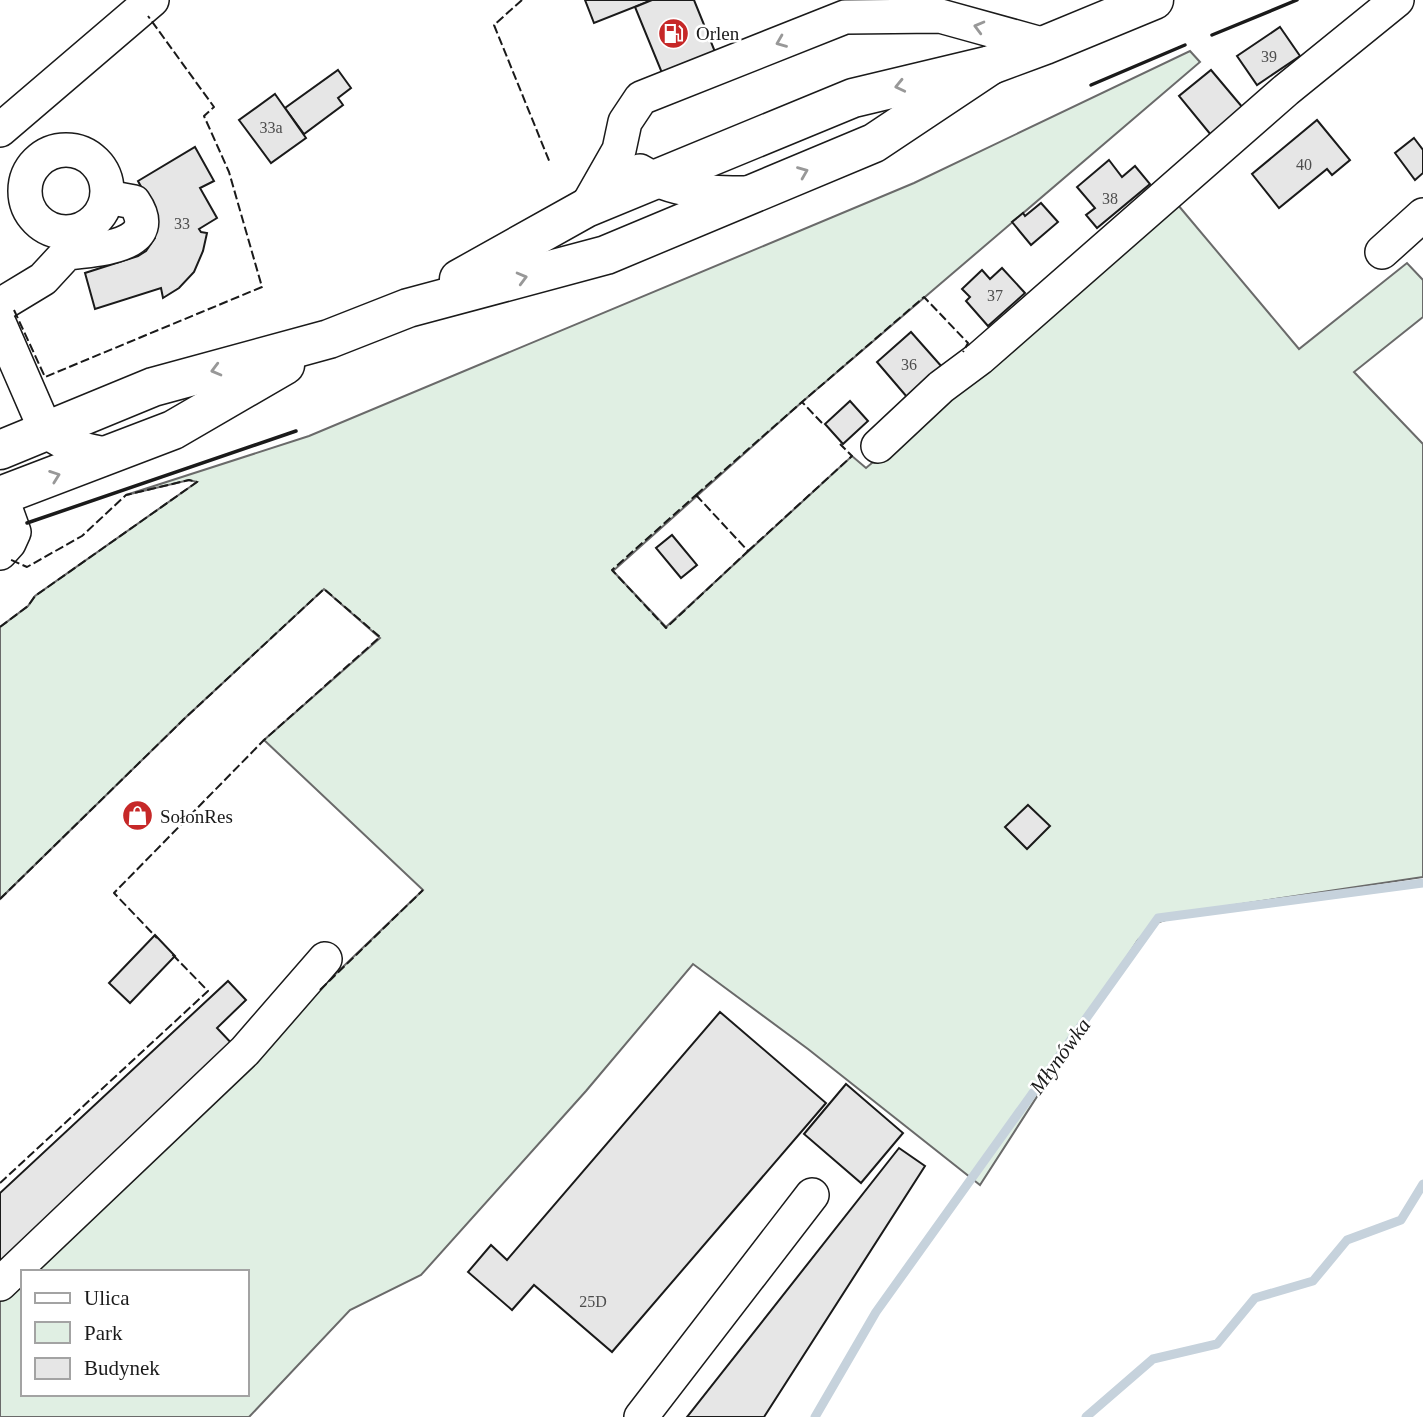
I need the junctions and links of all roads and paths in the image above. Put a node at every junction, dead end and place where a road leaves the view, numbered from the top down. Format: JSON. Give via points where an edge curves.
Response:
{"nodes":[{"id":1,"x":152,"y":0,"type":"edge"},
{"id":2,"x":877,"y":0,"type":"edge"},
{"id":3,"x":1154,"y":0,"type":"edge"},
{"id":4,"x":1397,"y":0,"type":"edge"},
{"id":5,"x":845,"y":17,"type":"junction"},
{"id":6,"x":1045,"y":45,"type":"junction"},
{"id":7,"x":991,"y":65,"type":"junction"},
{"id":8,"x":0,"y":130,"type":"edge"},
{"id":9,"x":619,"y":150,"type":"junction"},
{"id":10,"x":653,"y":180,"type":"junction"},
{"id":11,"x":751,"y":193,"type":"junction"},
{"id":12,"x":107,"y":197,"type":"dead end"},
{"id":13,"x":586,"y":208,"type":"junction"},
{"id":14,"x":1423,"y":215,"type":"edge"},
{"id":15,"x":1382,"y":252,"type":"dead end"},
{"id":16,"x":0,"y":305,"type":"edge"},
{"id":17,"x":408,"y":308,"type":"junction"},
{"id":18,"x":0,"y":326,"type":"edge"},
{"id":19,"x":329,"y":339,"type":"junction"},
{"id":20,"x":46,"y":431,"type":"junction"},
{"id":21,"x":878,"y":446,"type":"dead end"},
{"id":22,"x":0,"y":450,"type":"edge"},
{"id":23,"x":111,"y":455,"type":"junction"},
{"id":24,"x":0,"y":496,"type":"edge"},
{"id":25,"x":0,"y":553,"type":"edge"},
{"id":26,"x":325,"y":959,"type":"dead end"},
{"id":27,"x":812,"y":1195,"type":"dead end"},
{"id":28,"x":0,"y":1284,"type":"edge"},
{"id":29,"x":641,"y":1417,"type":"edge"}],
"edges":[{"from":1,"to":8,"type":"lane"},
{"from":2,"to":5,"type":"lane"},
{"from":3,"to":6,"type":"main road"},
{"from":4,"to":21,"type":"lane","via":[[1286,90]]},
{"from":6,"to":5,"type":"lane","one_way":true,"via":[[940,16]]},
{"from":5,"to":9,"type":"lane","one_way":true,"via":[[641,98],[625,122]]},
{"from":6,"to":7,"type":"main road"},
{"from":7,"to":10,"type":"main road","one_way":true,"via":[[853,98]]},
{"from":11,"to":7,"type":"main road","one_way":true,"via":[[874,143]]},
{"from":9,"to":10,"type":"lane"},
{"from":9,"to":13,"type":"lane"},
{"from":10,"to":11,"type":"lane","via":[[682,189]]},
{"from":10,"to":13,"type":"main road"},
{"from":17,"to":11,"type":"main road","one_way":true,"via":[[606,255]]},
{"from":12,"to":16,"type":"lane","via":[[134,202],[140,211],[141,227],[133,239],[113,247],[67,253],[43,279]]},
{"from":13,"to":17,"type":"main road"},
{"from":14,"to":15,"type":"lane"},
{"from":17,"to":19,"type":"main road"},
{"from":18,"to":20,"type":"lane"},
{"from":19,"to":20,"type":"main road","one_way":true,"via":[[153,387]]},
{"from":19,"to":23,"type":"main road","via":[[173,430]]},
{"from":20,"to":22,"type":"main road"},
{"from":20,"to":23,"type":"lane","via":[[61,442]]},
{"from":24,"to":23,"type":"main road","one_way":true},
{"from":24,"to":25,"type":"lane","via":[[13,533]]},
{"from":26,"to":28,"type":"lane","via":[[245,1051]]},
{"from":27,"to":29,"type":"lane"}]}
